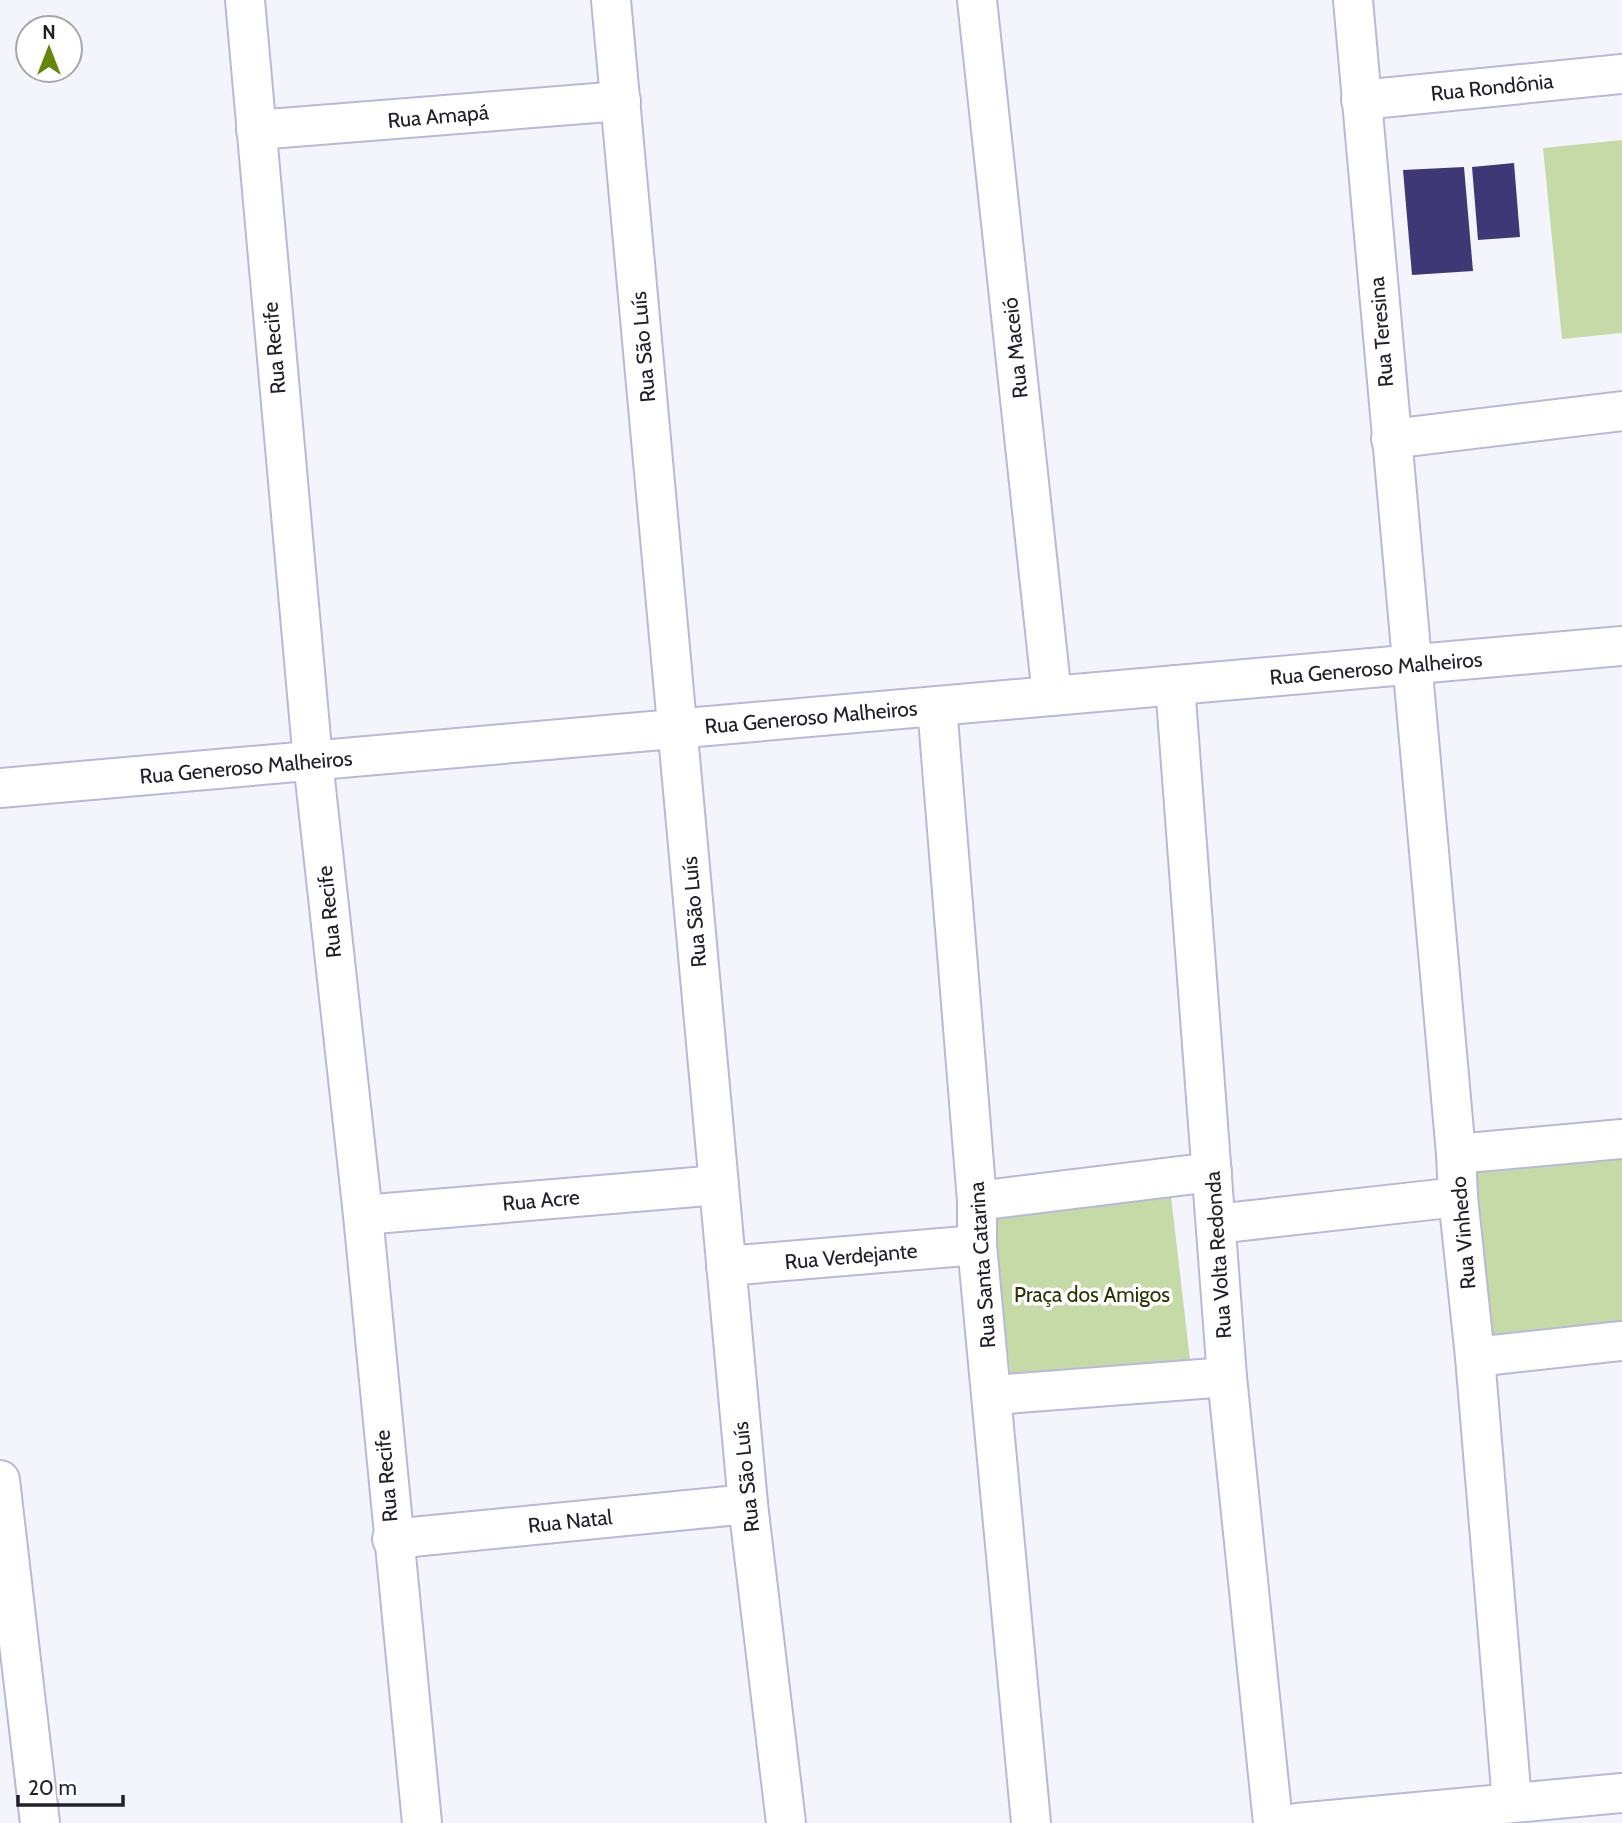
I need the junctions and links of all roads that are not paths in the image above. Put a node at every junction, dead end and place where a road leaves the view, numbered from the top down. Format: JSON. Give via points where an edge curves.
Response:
{"nodes":[{"id":1,"x":245,"y":0,"type":"edge"},
{"id":2,"x":611,"y":0,"type":"edge"},
{"id":3,"x":977,"y":0,"type":"edge"},
{"id":4,"x":1353,"y":0,"type":"edge"},
{"id":5,"x":1622,"y":74,"type":"edge"},
{"id":6,"x":1362,"y":100,"type":"junction"},
{"id":7,"x":621,"y":102,"type":"junction"},
{"id":8,"x":256,"y":130,"type":"junction"},
{"id":9,"x":1622,"y":411,"type":"edge"},
{"id":10,"x":1391,"y":439,"type":"junction"},
{"id":11,"x":1622,"y":646,"type":"edge"},
{"id":12,"x":1412,"y":664,"type":"junction"},
{"id":13,"x":1175,"y":685,"type":"junction"},
{"id":14,"x":1052,"y":696,"type":"junction"},
{"id":15,"x":937,"y":706,"type":"junction"},
{"id":16,"x":678,"y":729,"type":"junction"},
{"id":17,"x":313,"y":761,"type":"junction"},
{"id":18,"x":0,"y":788,"type":"edge"},
{"id":19,"x":1622,"y":1139,"type":"edge"},
{"id":20,"x":1457,"y":1154,"type":"junction"},
{"id":21,"x":1212,"y":1172,"type":"junction"},
{"id":22,"x":719,"y":1185,"type":"junction"},
{"id":23,"x":1458,"y":1197,"type":"junction"},
{"id":24,"x":977,"y":1201,"type":"junction"},
{"id":25,"x":363,"y":1215,"type":"junction"},
{"id":26,"x":1216,"y":1224,"type":"junction"},
{"id":27,"x":977,"y":1245,"type":"junction"},
{"id":28,"x":726,"y":1266,"type":"junction"},
{"id":29,"x":1622,"y":1341,"type":"edge"},
{"id":30,"x":1475,"y":1357,"type":"junction"},
{"id":31,"x":1227,"y":1377,"type":"junction"},
{"id":32,"x":993,"y":1395,"type":"junction"},
{"id":33,"x":0,"y":1480,"type":"edge"},
{"id":34,"x":748,"y":1503,"type":"junction"},
{"id":35,"x":392,"y":1539,"type":"junction"},
{"id":36,"x":1622,"y":1793,"type":"edge"},
{"id":37,"x":1512,"y":1802,"type":"junction"},
{"id":38,"x":40,"y":1823,"type":"edge"},
{"id":39,"x":422,"y":1823,"type":"edge"},
{"id":40,"x":786,"y":1823,"type":"edge"},
{"id":41,"x":1031,"y":1823,"type":"edge"},
{"id":42,"x":1273,"y":1823,"type":"edge"},
{"id":43,"x":1297,"y":1823,"type":"edge"}],
"edges":[{"from":1,"to":8,"type":"street","name":"Rua Recife"},
{"from":2,"to":7,"type":"street","name":"Rua São Luís"},
{"from":3,"to":14,"type":"street","name":"Rua Maceió"},
{"from":4,"to":6,"type":"street","name":"Rua Teresina"},
{"from":5,"to":6,"type":"street","name":"Rua Rondônia"},
{"from":6,"to":10,"type":"street","name":"Rua Teresina"},
{"from":7,"to":8,"type":"street","name":"Rua Amapá"},
{"from":7,"to":16,"type":"street","name":"Rua São Luís"},
{"from":8,"to":17,"type":"street","name":"Rua Recife"},
{"from":9,"to":10,"type":"street"},
{"from":10,"to":12,"type":"street","name":"Rua Teresina"},
{"from":11,"to":12,"type":"street","name":"Rua Generoso Malheiros"},
{"from":12,"to":13,"type":"street","name":"Rua Generoso Malheiros"},
{"from":12,"to":20,"type":"street","name":"Rua Vinhedo"},
{"from":13,"to":14,"type":"street","name":"Rua Generoso Malheiros"},
{"from":13,"to":21,"type":"street","name":"Rua Volta Redonda"},
{"from":14,"to":15,"type":"street","name":"Rua Generoso Malheiros"},
{"from":15,"to":16,"type":"street","name":"Rua Generoso Malheiros"},
{"from":15,"to":24,"type":"street","name":"Rua Santa Catarina"},
{"from":16,"to":17,"type":"street","name":"Rua Generoso Malheiros"},
{"from":16,"to":22,"type":"street","name":"Rua São Luís"},
{"from":17,"to":18,"type":"street","name":"Rua Generoso Malheiros"},
{"from":17,"to":25,"type":"street","name":"Rua Recife"},
{"from":19,"to":20,"type":"street"},
{"from":20,"to":23,"type":"street","name":"Rua Vinhedo"},
{"from":21,"to":24,"type":"street"},
{"from":21,"to":26,"type":"street","name":"Rua Volta Redonda"},
{"from":22,"to":25,"type":"street","name":"Rua Acre"},
{"from":22,"to":28,"type":"street","name":"Rua São Luís"},
{"from":23,"to":26,"type":"street"},
{"from":23,"to":30,"type":"street","name":"Rua Vinhedo"},
{"from":24,"to":27,"type":"street","name":"Rua Santa Catarina"},
{"from":25,"to":35,"type":"street","name":"Rua Recife"},
{"from":26,"to":31,"type":"street","name":"Rua Volta Redonda"},
{"from":27,"to":28,"type":"street","name":"Rua Verdejante"},
{"from":27,"to":32,"type":"street","name":"Rua Santa Catarina"},
{"from":28,"to":34,"type":"street","name":"Rua São Luís"},
{"from":29,"to":30,"type":"street"},
{"from":30,"to":37,"type":"street","name":"Rua Vinhedo"},
{"from":31,"to":32,"type":"street"},
{"from":31,"to":42,"type":"street","name":"Rua Volta Redonda"},
{"from":32,"to":41,"type":"street","name":"Rua Santa Catarina"},
{"from":33,"to":38,"type":"street"},
{"from":34,"to":35,"type":"street","name":"Rua Natal"},
{"from":34,"to":40,"type":"street","name":"Rua São Luís"},
{"from":35,"to":39,"type":"street","name":"Rua Recife"},
{"from":36,"to":37,"type":"street"},
{"from":37,"to":43,"type":"street"}]}
